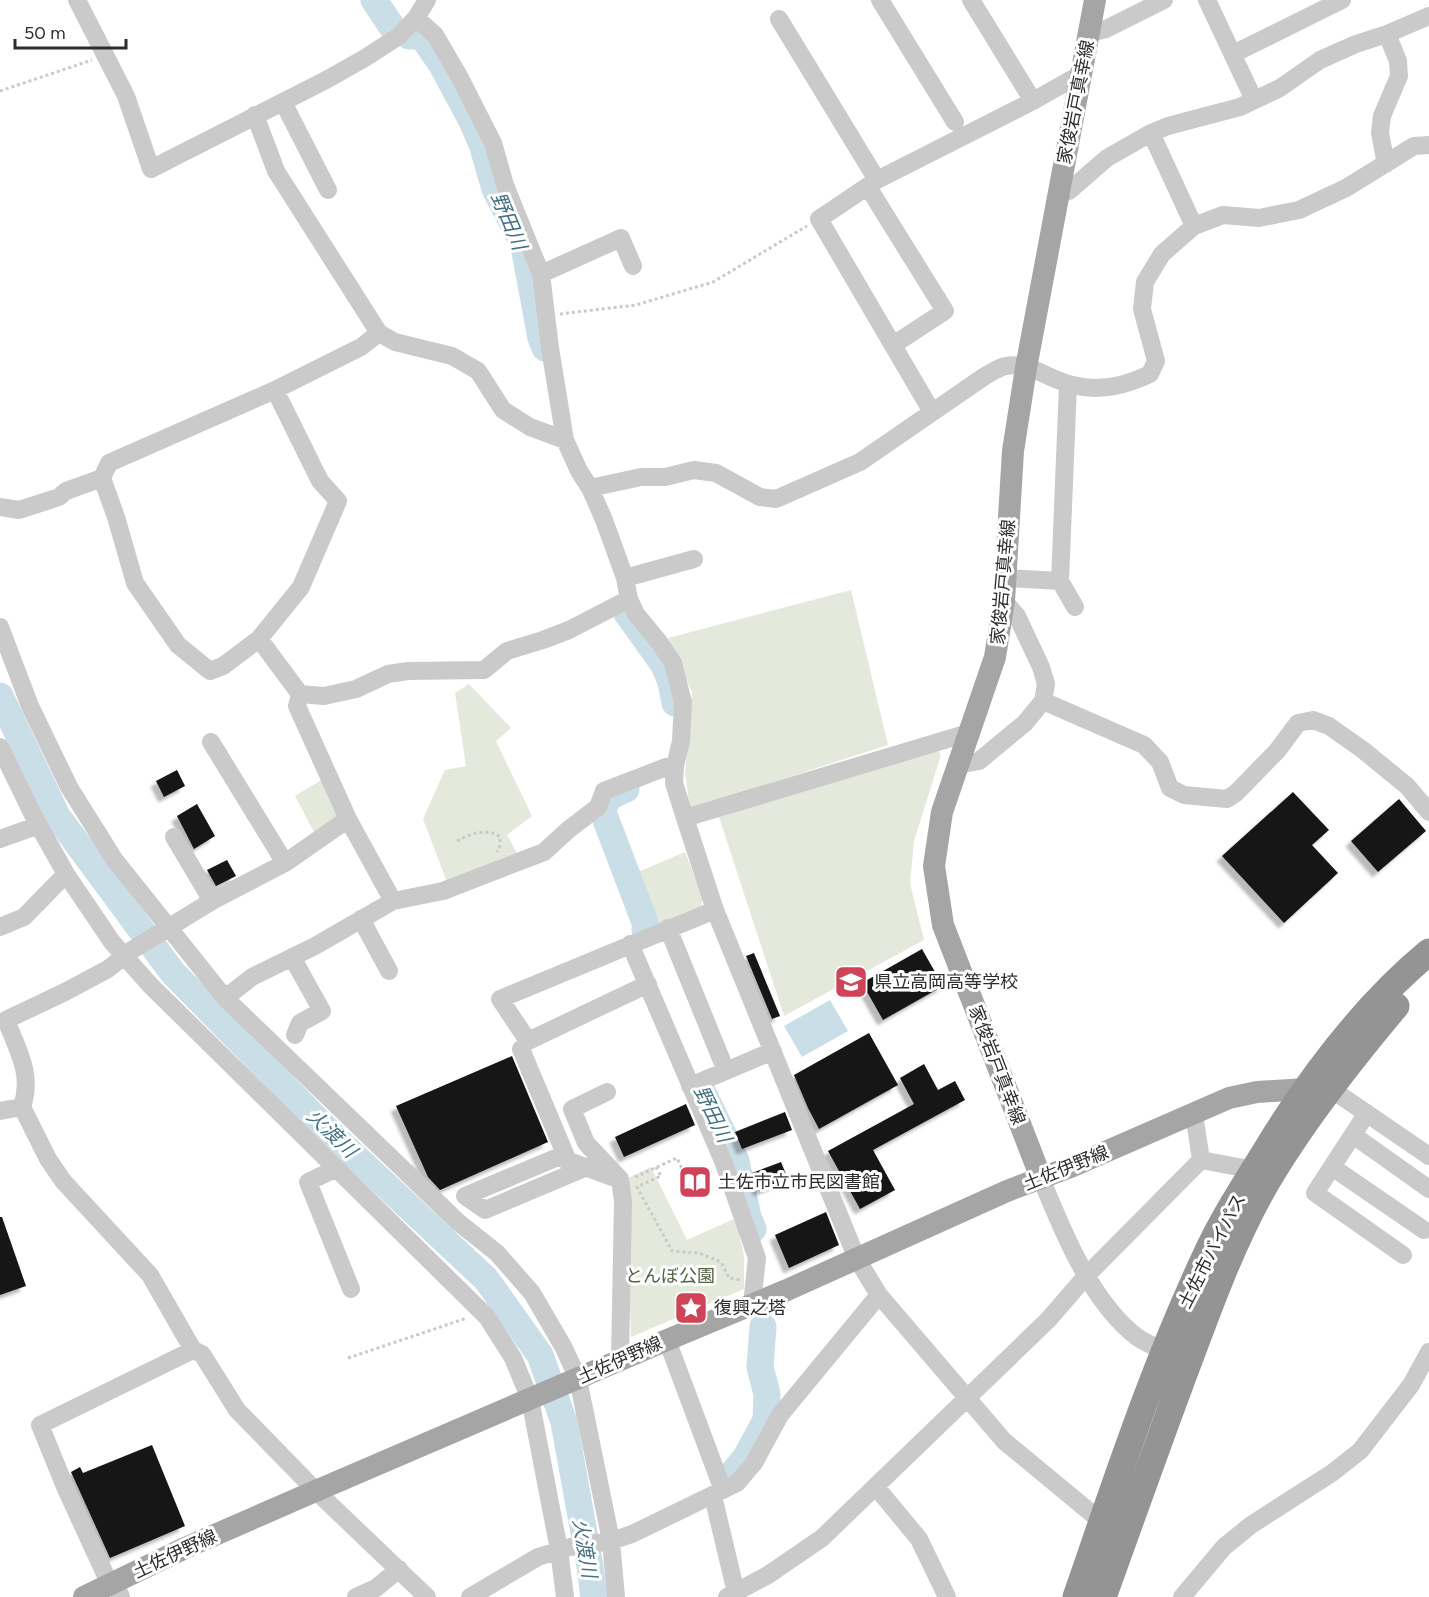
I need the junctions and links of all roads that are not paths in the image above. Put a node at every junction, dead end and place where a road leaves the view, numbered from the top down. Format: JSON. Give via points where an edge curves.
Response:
{"nodes":[{"id":1,"x":77,"y":0,"type":"edge"},
{"id":2,"x":427,"y":0,"type":"edge"},
{"id":3,"x":880,"y":0,"type":"edge"},
{"id":4,"x":970,"y":0,"type":"edge"},
{"id":5,"x":1095,"y":0,"type":"edge"},
{"id":6,"x":1164,"y":0,"type":"edge"},
{"id":7,"x":1207,"y":0,"type":"edge"},
{"id":8,"x":1342,"y":0,"type":"edge"},
{"id":9,"x":1429,"y":16,"type":"edge"},
{"id":10,"x":416,"y":18,"type":"junction"},
{"id":11,"x":779,"y":19,"type":"dead end"},
{"id":12,"x":1090,"y":33,"type":"junction"},
{"id":13,"x":1387,"y":34,"type":"junction"},
{"id":14,"x":1233,"y":54,"type":"junction"},
{"id":15,"x":1081,"y":79,"type":"junction"},
{"id":16,"x":1254,"y":100,"type":"junction"},
{"id":17,"x":1033,"y":101,"type":"junction"},
{"id":18,"x":283,"y":102,"type":"junction"},
{"id":19,"x":255,"y":115,"type":"junction"},
{"id":20,"x":955,"y":122,"type":"dead end"},
{"id":21,"x":1151,"y":134,"type":"junction"},
{"id":22,"x":1429,"y":144,"type":"edge"},
{"id":23,"x":1386,"y":164,"type":"junction"},
{"id":24,"x":873,"y":183,"type":"junction"},
{"id":25,"x":328,"y":190,"type":"dead end"},
{"id":26,"x":1059,"y":194,"type":"junction"},
{"id":27,"x":1194,"y":226,"type":"junction"},
{"id":28,"x":633,"y":266,"type":"dead end"},
{"id":29,"x":541,"y":274,"type":"junction"},
{"id":30,"x":380,"y":333,"type":"junction"},
{"id":31,"x":893,"y":345,"type":"junction"},
{"id":32,"x":1026,"y":368,"type":"junction"},
{"id":33,"x":1068,"y":384,"type":"junction"},
{"id":34,"x":275,"y":390,"type":"junction"},
{"id":35,"x":932,"y":412,"type":"junction"},
{"id":36,"x":565,"y":440,"type":"junction"},
{"id":37,"x":102,"y":478,"type":"junction"},
{"id":38,"x":591,"y":488,"type":"junction"},
{"id":39,"x":0,"y":507,"type":"edge"},
{"id":40,"x":694,"y":559,"type":"dead end"},
{"id":41,"x":625,"y":578,"type":"junction"},
{"id":42,"x":1006,"y":578,"type":"junction"},
{"id":43,"x":1060,"y":581,"type":"junction"},
{"id":44,"x":629,"y":600,"type":"junction"},
{"id":45,"x":1004,"y":601,"type":"junction"},
{"id":46,"x":1075,"y":607,"type":"dead end"},
{"id":47,"x":0,"y":627,"type":"edge"},
{"id":48,"x":260,"y":639,"type":"junction"},
{"id":49,"x":300,"y":694,"type":"junction"},
{"id":50,"x":1043,"y":701,"type":"junction"},
{"id":51,"x":968,"y":733,"type":"junction"},
{"id":52,"x":211,"y":742,"type":"dead end"},
{"id":53,"x":0,"y":747,"type":"edge"},
{"id":54,"x":958,"y":765,"type":"junction"},
{"id":55,"x":675,"y":766,"type":"junction"},
{"id":56,"x":1429,"y":812,"type":"edge"},
{"id":57,"x":685,"y":818,"type":"junction"},
{"id":58,"x":348,"y":819,"type":"junction"},
{"id":59,"x":39,"y":825,"type":"junction"},
{"id":60,"x":174,"y":837,"type":"dead end"},
{"id":61,"x":0,"y":839,"type":"edge"},
{"id":62,"x":285,"y":863,"type":"junction"},
{"id":63,"x":66,"y":874,"type":"junction"},
{"id":64,"x":212,"y":901,"type":"junction"},
{"id":65,"x":393,"y":902,"type":"junction"},
{"id":66,"x":715,"y":910,"type":"junction"},
{"id":67,"x":361,"y":919,"type":"junction"},
{"id":68,"x":0,"y":927,"type":"edge"},
{"id":69,"x":668,"y":928,"type":"junction"},
{"id":70,"x":164,"y":930,"type":"junction"},
{"id":71,"x":630,"y":944,"type":"junction"},
{"id":72,"x":1429,"y":952,"type":"edge"},
{"id":73,"x":128,"y":953,"type":"junction"},
{"id":74,"x":292,"y":957,"type":"junction"},
{"id":75,"x":1429,"y":966,"type":"edge"},
{"id":76,"x":389,"y":971,"type":"dead end"},
{"id":77,"x":648,"y":984,"type":"junction"},
{"id":78,"x":225,"y":998,"type":"junction"},
{"id":79,"x":2,"y":1015,"type":"edge"},
{"id":80,"x":295,"y":1035,"type":"dead end"},
{"id":81,"x":521,"y":1049,"type":"dead end"},
{"id":82,"x":773,"y":1051,"type":"junction"},
{"id":83,"x":726,"y":1071,"type":"junction"},
{"id":84,"x":698,"y":1082,"type":"junction"},
{"id":85,"x":1319,"y":1088,"type":"junction"},
{"id":86,"x":607,"y":1092,"type":"dead end"},
{"id":87,"x":22,"y":1107,"type":"junction"},
{"id":88,"x":0,"y":1112,"type":"edge"},
{"id":89,"x":1367,"y":1113,"type":"junction"},
{"id":90,"x":1194,"y":1114,"type":"junction"},
{"id":91,"x":1353,"y":1135,"type":"junction"},
{"id":92,"x":1424,"y":1153,"type":"edge"},
{"id":93,"x":1201,"y":1160,"type":"junction"},
{"id":94,"x":568,"y":1161,"type":"junction"},
{"id":95,"x":587,"y":1167,"type":"junction"},
{"id":96,"x":1332,"y":1167,"type":"junction"},
{"id":97,"x":335,"y":1169,"type":"junction"},
{"id":98,"x":1254,"y":1170,"type":"junction"},
{"id":99,"x":1404,"y":1172,"type":"junction"},
{"id":100,"x":1041,"y":1178,"type":"junction"},
{"id":101,"x":620,"y":1181,"type":"junction"},
{"id":102,"x":1429,"y":1189,"type":"edge"},
{"id":103,"x":485,"y":1210,"type":"junction"},
{"id":104,"x":458,"y":1222,"type":"junction"},
{"id":105,"x":1424,"y":1230,"type":"dead end"},
{"id":106,"x":1403,"y":1255,"type":"dead end"},
{"id":107,"x":857,"y":1259,"type":"junction"},
{"id":108,"x":1087,"y":1275,"type":"junction"},
{"id":109,"x":351,"y":1289,"type":"dead end"},
{"id":110,"x":753,"y":1294,"type":"junction"},
{"id":111,"x":879,"y":1295,"type":"junction"},
{"id":112,"x":667,"y":1340,"type":"junction"},
{"id":113,"x":193,"y":1350,"type":"junction"},
{"id":114,"x":1164,"y":1350,"type":"junction"},
{"id":115,"x":1429,"y":1352,"type":"edge"},
{"id":116,"x":620,"y":1360,"type":"junction"},
{"id":117,"x":1188,"y":1362,"type":"junction"},
{"id":118,"x":574,"y":1380,"type":"junction"},
{"id":119,"x":966,"y":1397,"type":"junction"},
{"id":120,"x":532,"y":1398,"type":"junction"},
{"id":121,"x":876,"y":1486,"type":"junction"},
{"id":122,"x":315,"y":1491,"type":"junction"},
{"id":123,"x":718,"y":1493,"type":"junction"},
{"id":124,"x":1102,"y":1522,"type":"junction"},
{"id":125,"x":607,"y":1542,"type":"junction"},
{"id":126,"x":565,"y":1548,"type":"junction"},
{"id":127,"x":399,"y":1569,"type":"junction"},
{"id":128,"x":118,"y":1590,"type":"edge"},
{"id":129,"x":733,"y":1596,"type":"edge"},
{"id":130,"x":944,"y":1596,"type":"edge"},
{"id":131,"x":84,"y":1597,"type":"edge"},
{"id":132,"x":356,"y":1597,"type":"edge"},
{"id":133,"x":427,"y":1597,"type":"edge"},
{"id":134,"x":470,"y":1597,"type":"edge"},
{"id":135,"x":565,"y":1597,"type":"edge"},
{"id":136,"x":616,"y":1597,"type":"edge"},
{"id":137,"x":1076,"y":1597,"type":"edge"},
{"id":138,"x":1103,"y":1597,"type":"edge"},
{"id":139,"x":1182,"y":1597,"type":"edge"}],
"edges":[{"from":1,"to":19,"type":"street","via":[[126,96],[151,169]]},
{"from":2,"to":10,"type":"street"},
{"from":3,"to":20,"type":"street"},
{"from":4,"to":17,"type":"street"},
{"from":5,"to":12,"type":"main road","name":"家俊岩戸真幸線"},
{"from":6,"to":12,"type":"street"},
{"from":7,"to":14,"type":"street"},
{"from":8,"to":14,"type":"street"},
{"from":9,"to":13,"type":"street"},
{"from":10,"to":18,"type":"street","via":[[399,36],[365,58]]},
{"from":10,"to":29,"type":"street","via":[[435,35],[493,142],[505,185]]},
{"from":11,"to":24,"type":"street"},
{"from":12,"to":15,"type":"main road","name":"家俊岩戸真幸線"},
{"from":13,"to":16,"type":"street","via":[[1320,60],[1280,88]]},
{"from":13,"to":23,"type":"street","via":[[1398,61],[1399,76],[1382,116],[1380,133]]},
{"from":14,"to":16,"type":"street"},
{"from":15,"to":17,"type":"street","via":[[1072,79]]},
{"from":15,"to":26,"type":"main road","name":"家俊岩戸真幸線"},
{"from":16,"to":21,"type":"street"},
{"from":17,"to":24,"type":"street"},
{"from":18,"to":19,"type":"street"},
{"from":18,"to":25,"type":"street"},
{"from":19,"to":30,"type":"street","via":[[276,171]]},
{"from":21,"to":26,"type":"street","via":[[1107,158],[1069,191]]},
{"from":21,"to":27,"type":"street"},
{"from":22,"to":23,"type":"street","via":[[1414,146]]},
{"from":23,"to":27,"type":"street","via":[[1299,210],[1258,218],[1223,216]]},
{"from":24,"to":31,"type":"street","via":[[945,311]]},
{"from":24,"to":31,"type":"street","via":[[819,219]]},
{"from":26,"to":32,"type":"main road","name":"家俊岩戸真幸線"},
{"from":27,"to":33,"type":"street","via":[[1162,254],[1145,282],[1142,309],[1156,361],[1150,374],[1131,382],[1095,388]]},
{"from":28,"to":29,"type":"street","via":[[621,237]]},
{"from":29,"to":36,"type":"street"},
{"from":30,"to":34,"type":"street","via":[[361,347]]},
{"from":30,"to":36,"type":"street","via":[[395,342],[452,356],[478,371],[503,410],[530,427]]},
{"from":31,"to":35,"type":"street"},
{"from":32,"to":33,"type":"street"},
{"from":32,"to":35,"type":"street","via":[[1006,366]]},
{"from":32,"to":42,"type":"main road","name":"家俊岩戸真幸線","via":[[1013,451]]},
{"from":33,"to":43,"type":"street"},
{"from":34,"to":37,"type":"street","via":[[110,463]]},
{"from":34,"to":48,"type":"street","via":[[320,481],[338,501],[302,587]]},
{"from":35,"to":38,"type":"street","via":[[860,462],[776,499],[760,497],[716,473],[694,470]]},
{"from":36,"to":38,"type":"street"},
{"from":37,"to":39,"type":"street","via":[[19,510]]},
{"from":37,"to":48,"type":"street","via":[[135,583],[178,645],[210,671]]},
{"from":38,"to":41,"type":"street"},
{"from":40,"to":41,"type":"street"},
{"from":41,"to":44,"type":"street"},
{"from":42,"to":43,"type":"street"},
{"from":42,"to":45,"type":"main road","name":"家俊岩戸真幸線"},
{"from":43,"to":46,"type":"street"},
{"from":44,"to":49,"type":"street","via":[[569,630],[507,651],[484,670],[388,674],[356,689],[324,696]]},
{"from":44,"to":55,"type":"street","via":[[673,663],[683,702]]},
{"from":45,"to":50,"type":"street","via":[[1017,616],[1041,667],[1046,684]]},
{"from":45,"to":51,"type":"main road","name":"家俊岩戸真幸線","via":[[995,657]]},
{"from":47,"to":70,"type":"street","via":[[30,706],[69,787]]},
{"from":48,"to":49,"type":"street"},
{"from":49,"to":58,"type":"street","via":[[297,706]]},
{"from":50,"to":54,"type":"street","via":[[1024,723],[979,761]]},
{"from":50,"to":56,"type":"street","via":[[1144,745],[1160,762],[1170,788],[1184,795],[1227,799],[1277,751],[1298,723],[1313,720],[1329,726],[1363,750],[1407,786]]},
{"from":51,"to":54,"type":"main road","name":"家俊岩戸真幸線"},
{"from":51,"to":57,"type":"street"},
{"from":52,"to":62,"type":"street"},
{"from":53,"to":59,"type":"street"},
{"from":54,"to":100,"type":"main road","name":"家俊岩戸真幸線","via":[[942,812],[934,866],[943,925]]},
{"from":55,"to":57,"type":"street","via":[[674,783]]},
{"from":55,"to":65,"type":"street","via":[[604,791],[598,807],[544,852],[443,891]]},
{"from":57,"to":66,"type":"street"},
{"from":58,"to":62,"type":"street"},
{"from":58,"to":65,"type":"street"},
{"from":59,"to":61,"type":"street"},
{"from":59,"to":63,"type":"street"},
{"from":60,"to":64,"type":"street"},
{"from":62,"to":64,"type":"street"},
{"from":63,"to":68,"type":"street","via":[[24,917]]},
{"from":63,"to":73,"type":"street","via":[[112,942]]},
{"from":64,"to":70,"type":"street"},
{"from":65,"to":67,"type":"street"},
{"from":66,"to":69,"type":"street"},
{"from":66,"to":82,"type":"street"},
{"from":67,"to":74,"type":"street"},
{"from":67,"to":76,"type":"street"},
{"from":69,"to":71,"type":"street"},
{"from":69,"to":83,"type":"street"},
{"from":70,"to":73,"type":"street"},
{"from":70,"to":78,"type":"street"},
{"from":71,"to":77,"type":"street"},
{"from":71,"to":77,"type":"street","via":[[500,999],[528,1041]]},
{"from":72,"to":85,"type":"highway","name":"土佐市バイパス","via":[[1377,1000]]},
{"from":73,"to":79,"type":"street","via":[[108,969],[65,992]]},
{"from":73,"to":97,"type":"street","via":[[150,985]]},
{"from":74,"to":78,"type":"street","via":[[252,977]]},
{"from":74,"to":80,"type":"street","via":[[322,1011],[300,1023]]},
{"from":75,"to":85,"type":"highway","name":"土佐市バイパス"},
{"from":77,"to":84,"type":"street"},
{"from":78,"to":104,"type":"street"},
{"from":79,"to":87,"type":"street","via":[[27,1073]]},
{"from":81,"to":94,"type":"street"},
{"from":82,"to":83,"type":"street"},
{"from":82,"to":107,"type":"street"},
{"from":83,"to":84,"type":"street"},
{"from":84,"to":110,"type":"street","via":[[757,1258]]},
{"from":85,"to":89,"type":"street"},
{"from":85,"to":90,"type":"main road","name":"土佐伊野線","via":[[1257,1092],[1229,1098]]},
{"from":85,"to":98,"type":"highway","name":"土佐市バイパス"},
{"from":85,"to":117,"type":"highway","name":"土佐市バイパス","via":[[1235,1244]]},
{"from":86,"to":101,"type":"street","via":[[572,1109],[586,1143]]},
{"from":87,"to":88,"type":"street"},
{"from":87,"to":113,"type":"street","via":[[63,1181],[150,1275]]},
{"from":89,"to":91,"type":"street"},
{"from":89,"to":92,"type":"street"},
{"from":90,"to":93,"type":"street"},
{"from":90,"to":100,"type":"main road","name":"土佐伊野線"},
{"from":91,"to":96,"type":"street"},
{"from":91,"to":99,"type":"street"},
{"from":92,"to":99,"type":"street"},
{"from":93,"to":98,"type":"street"},
{"from":93,"to":108,"type":"street"},
{"from":94,"to":95,"type":"street"},
{"from":94,"to":103,"type":"street","via":[[558,1157],[465,1196]]},
{"from":95,"to":101,"type":"street"},
{"from":95,"to":103,"type":"street"},
{"from":96,"to":105,"type":"street"},
{"from":96,"to":106,"type":"street","via":[[1315,1193]]},
{"from":97,"to":109,"type":"street","via":[[308,1182]]},
{"from":97,"to":120,"type":"street","via":[[483,1313],[513,1358]]},
{"from":98,"to":114,"type":"highway","name":"土佐市バイパス","via":[[1206,1255]]},
{"from":99,"to":102,"type":"street"},
{"from":100,"to":107,"type":"main road","name":"土佐伊野線"},
{"from":100,"to":108,"type":"street"},
{"from":101,"to":116,"type":"street"},
{"from":103,"to":104,"type":"street"},
{"from":104,"to":118,"type":"street","via":[[497,1253],[532,1293],[564,1348]]},
{"from":107,"to":110,"type":"main road","name":"土佐伊野線"},
{"from":107,"to":111,"type":"street"},
{"from":108,"to":114,"type":"street","via":[[1112,1313],[1138,1338]]},
{"from":108,"to":119,"type":"street","via":[[1048,1320]]},
{"from":110,"to":112,"type":"main road","name":"土佐伊野線"},
{"from":111,"to":119,"type":"street"},
{"from":111,"to":123,"type":"street","via":[[780,1415],[754,1463],[737,1483]]},
{"from":112,"to":116,"type":"main road","name":"土佐伊野線"},
{"from":112,"to":123,"type":"street"},
{"from":113,"to":122,"type":"street","via":[[202,1354],[237,1410]]},
{"from":113,"to":128,"type":"street","via":[[40,1425],[106,1576]]},
{"from":114,"to":117,"type":"street"},
{"from":114,"to":124,"type":"highway","name":"土佐市バイパス"},
{"from":115,"to":139,"type":"street","via":[[1412,1385],[1360,1451],[1224,1547]]},
{"from":116,"to":118,"type":"main road","name":"土佐伊野線"},
{"from":117,"to":138,"type":"highway","name":"土佐市バイパス"},
{"from":118,"to":120,"type":"main road","name":"土佐伊野線"},
{"from":118,"to":125,"type":"street"},
{"from":119,"to":121,"type":"street"},
{"from":119,"to":124,"type":"street","via":[[1004,1441]]},
{"from":120,"to":122,"type":"main road","name":"土佐伊野線"},
{"from":120,"to":126,"type":"street"},
{"from":121,"to":129,"type":"street","via":[[822,1538]]},
{"from":121,"to":130,"type":"street","via":[[919,1539]]},
{"from":122,"to":127,"type":"street"},
{"from":122,"to":128,"type":"main road","name":"土佐伊野線","via":[[185,1548]]},
{"from":123,"to":125,"type":"street"},
{"from":123,"to":129,"type":"street"},
{"from":124,"to":137,"type":"highway","name":"土佐市バイパス"},
{"from":125,"to":126,"type":"street"},
{"from":125,"to":136,"type":"street"},
{"from":126,"to":134,"type":"street","via":[[538,1557]]},
{"from":126,"to":135,"type":"street"},
{"from":127,"to":132,"type":"street","via":[[376,1588]]},
{"from":127,"to":133,"type":"street"},
{"from":128,"to":131,"type":"main road","name":"土佐伊野線"}]}
